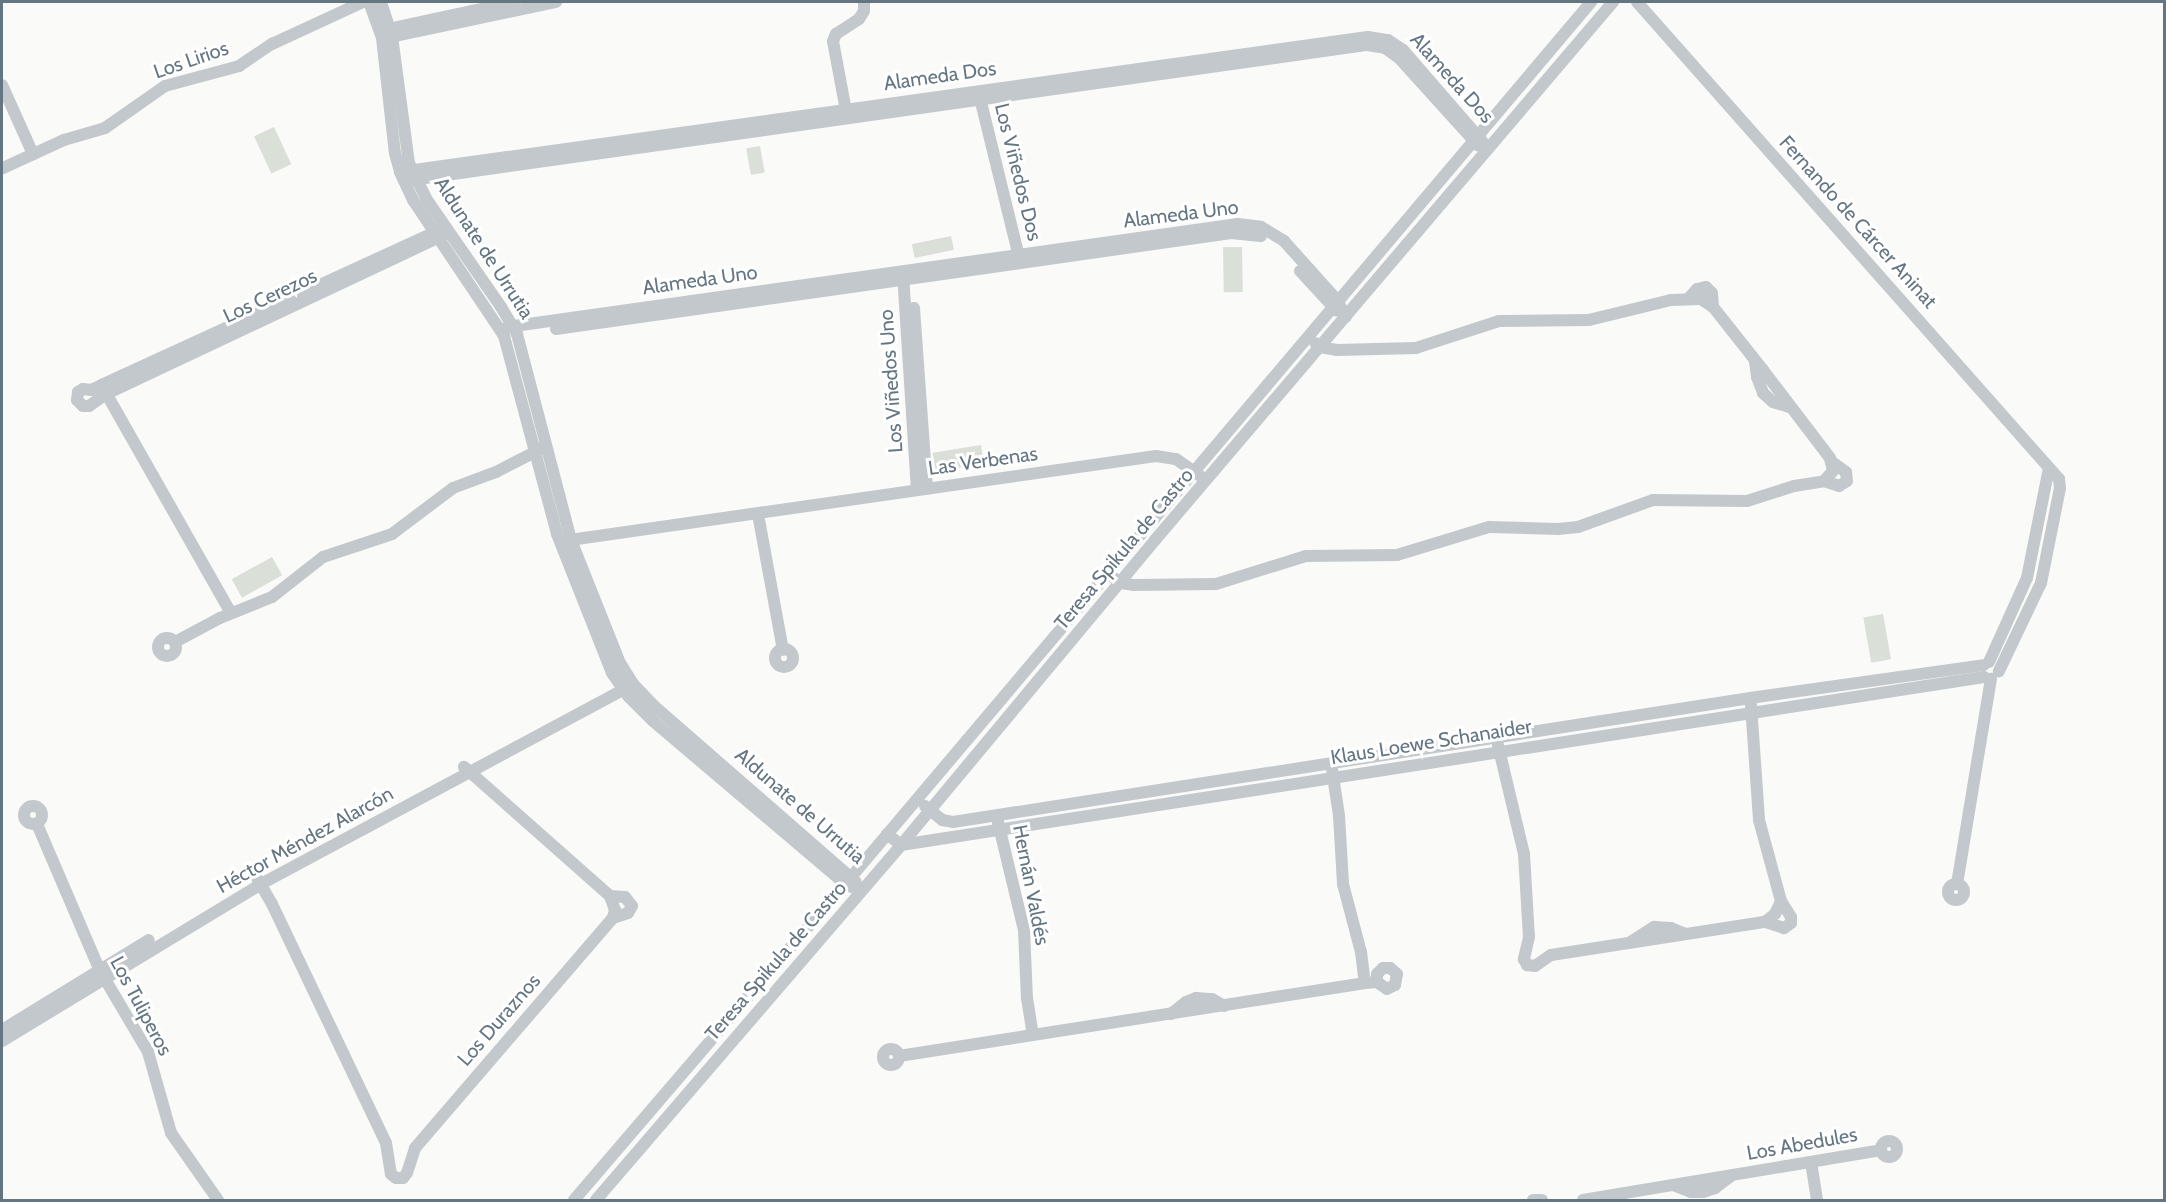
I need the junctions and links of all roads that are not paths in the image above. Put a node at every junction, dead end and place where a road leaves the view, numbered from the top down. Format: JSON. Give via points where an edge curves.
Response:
{"nodes":[{"id":1,"x":363,"y":2,"type":"edge"},
{"id":2,"x":369,"y":2,"type":"edge"},
{"id":3,"x":381,"y":2,"type":"edge"},
{"id":4,"x":514,"y":2,"type":"edge"},
{"id":5,"x":556,"y":2,"type":"edge"},
{"id":6,"x":864,"y":2,"type":"edge"},
{"id":7,"x":1591,"y":2,"type":"edge"},
{"id":8,"x":1613,"y":2,"type":"edge"},
{"id":9,"x":1637,"y":2,"type":"edge"},
{"id":10,"x":386,"y":33,"type":"junction"},
{"id":11,"x":2,"y":85,"type":"edge"},
{"id":12,"x":980,"y":95,"type":"junction"},
{"id":13,"x":847,"y":113,"type":"junction"},
{"id":14,"x":1476,"y":138,"type":"junction"},
{"id":15,"x":1487,"y":150,"type":"junction"},
{"id":16,"x":33,"y":154,"type":"junction"},
{"id":17,"x":2,"y":171,"type":"edge"},
{"id":18,"x":408,"y":175,"type":"junction"},
{"id":19,"x":443,"y":232,"type":"junction"},
{"id":20,"x":1019,"y":260,"type":"junction"},
{"id":21,"x":907,"y":275,"type":"junction"},
{"id":22,"x":1334,"y":304,"type":"junction"},
{"id":23,"x":1346,"y":317,"type":"junction"},
{"id":24,"x":509,"y":331,"type":"junction"},
{"id":25,"x":1306,"y":338,"type":"junction"},
{"id":26,"x":1320,"y":347,"type":"junction"},
{"id":27,"x":542,"y":449,"type":"junction"},
{"id":28,"x":1194,"y":471,"type":"junction"},
{"id":29,"x":1206,"y":481,"type":"junction"},
{"id":30,"x":922,"y":490,"type":"junction"},
{"id":31,"x":758,"y":514,"type":"junction"},
{"id":32,"x":565,"y":541,"type":"junction"},
{"id":33,"x":1107,"y":573,"type":"junction"},
{"id":34,"x":1122,"y":583,"type":"junction"},
{"id":35,"x":231,"y":613,"type":"junction"},
{"id":36,"x":175,"y":642,"type":"dead end"},
{"id":37,"x":783,"y":650,"type":"dead end"},
{"id":38,"x":1989,"y":671,"type":"junction"},
{"id":39,"x":626,"y":684,"type":"junction"},
{"id":40,"x":1750,"y":698,"type":"junction"},
{"id":41,"x":1752,"y":713,"type":"junction"},
{"id":42,"x":1497,"y":738,"type":"junction"},
{"id":43,"x":1499,"y":751,"type":"junction"},
{"id":44,"x":467,"y":770,"type":"junction"},
{"id":45,"x":1333,"y":770,"type":"junction"},
{"id":46,"x":917,"y":799,"type":"junction"},
{"id":47,"x":930,"y":810,"type":"junction"},
{"id":48,"x":997,"y":815,"type":"junction"},
{"id":49,"x":37,"y":824,"type":"dead end"},
{"id":50,"x":999,"y":830,"type":"junction"},
{"id":51,"x":887,"y":834,"type":"junction"},
{"id":52,"x":901,"y":845,"type":"junction"},
{"id":53,"x":849,"y":880,"type":"junction"},
{"id":54,"x":259,"y":881,"type":"junction"},
{"id":55,"x":1957,"y":884,"type":"dead end"},
{"id":56,"x":862,"y":890,"type":"junction"},
{"id":57,"x":1781,"y":901,"type":"junction"},
{"id":58,"x":1765,"y":922,"type":"junction"},
{"id":59,"x":1529,"y":937,"type":"junction"},
{"id":60,"x":1551,"y":956,"type":"junction"},
{"id":61,"x":102,"y":973,"type":"junction"},
{"id":62,"x":2,"y":1030,"type":"edge"},
{"id":63,"x":1033,"y":1035,"type":"junction"},
{"id":64,"x":2,"y":1041,"type":"edge"},
{"id":65,"x":899,"y":1056,"type":"dead end"},
{"id":66,"x":652,"y":1110,"type":"junction"},
{"id":67,"x":664,"y":1120,"type":"junction"},
{"id":68,"x":386,"y":1143,"type":"junction"},
{"id":69,"x":415,"y":1148,"type":"junction"},
{"id":70,"x":1881,"y":1150,"type":"dead end"},
{"id":71,"x":1811,"y":1162,"type":"junction"},
{"id":72,"x":218,"y":1200,"type":"edge"},
{"id":73,"x":574,"y":1200,"type":"edge"},
{"id":74,"x":597,"y":1200,"type":"edge"},
{"id":75,"x":1533,"y":1200,"type":"edge"},
{"id":76,"x":1542,"y":1200,"type":"edge"},
{"id":77,"x":1592,"y":1200,"type":"edge"},
{"id":78,"x":1817,"y":1200,"type":"edge"}],
"edges":[{"from":1,"to":16,"type":"street","name":"Los Lirios","via":[[273,44],[239,66],[165,86],[105,128]]},
{"from":2,"to":10,"type":"street","name":"Aldunate de Urrutia"},
{"from":3,"to":10,"type":"street","name":"Aldunate de Urrutia"},
{"from":4,"to":10,"type":"street"},
{"from":5,"to":10,"type":"street"},
{"from":6,"to":13,"type":"street","via":[[859,20],[840,31],[833,41]]},
{"from":7,"to":14,"type":"street","name":"Teresa Spikula de Castro"},
{"from":8,"to":15,"type":"street","name":"Teresa Spikula de Castro"},
{"from":9,"to":38,"type":"street","name":"Fernando de Cárcer Aninat","via":[[2060,484],[2038,590]]},
{"from":10,"to":18,"type":"street","name":"Aldunate de Urrutia"},
{"from":11,"to":16,"type":"street"},
{"from":12,"to":13,"type":"street","name":"Alameda Dos"},
{"from":12,"to":14,"type":"street","name":"Alameda Dos","via":[[1375,37],[1388,40],[1407,54]]},
{"from":12,"to":20,"type":"street","name":"Los Viñedos Dos"},
{"from":13,"to":18,"type":"street","name":"Alameda Dos"},
{"from":14,"to":15,"type":"street","name":"Alameda Dos"},
{"from":14,"to":22,"type":"street","name":"Teresa Spikula de Castro"},
{"from":15,"to":23,"type":"street","name":"Teresa Spikula de Castro"},
{"from":16,"to":17,"type":"street","name":"Los Lirios"},
{"from":18,"to":19,"type":"street","name":"Aldunate de Urrutia","via":[[427,200]]},
{"from":19,"to":24,"type":"street","name":"Aldunate de Urrutia"},
{"from":19,"to":35,"type":"street","name":"Los Cerezos","via":[[98,392]]},
{"from":20,"to":21,"type":"street","name":"Alameda Uno"},
{"from":20,"to":22,"type":"street","name":"Alameda Uno","via":[[1230,225],[1253,225],[1284,241]]},
{"from":21,"to":24,"type":"street","name":"Alameda Uno"},
{"from":21,"to":30,"type":"street","name":"Los Viñedos Uno"},
{"from":22,"to":23,"type":"street","name":"Alameda Uno"},
{"from":22,"to":25,"type":"street","name":"Teresa Spikula de Castro"},
{"from":23,"to":26,"type":"street","name":"Teresa Spikula de Castro"},
{"from":24,"to":27,"type":"street","name":"Aldunate de Urrutia"},
{"from":25,"to":26,"type":"street"},
{"from":25,"to":28,"type":"street","name":"Teresa Spikula de Castro"},
{"from":26,"to":29,"type":"street","name":"Teresa Spikula de Castro"},
{"from":26,"to":34,"type":"street","via":[[1416,348],[1499,321],[1589,320],[1689,298],[1696,289],[1706,287],[1712,293],[1713,307],[1755,362],[1763,393],[1773,402],[1789,407],[1832,462],[1832,474],[1824,481],[1747,501],[1653,501],[1569,528],[1481,528],[1396,555],[1306,556],[1216,584]]},
{"from":27,"to":32,"type":"street","name":"Aldunate de Urrutia"},
{"from":27,"to":35,"type":"street","via":[[447,491],[392,534],[323,557],[272,597]]},
{"from":28,"to":29,"type":"street","name":"Las Verbenas"},
{"from":28,"to":30,"type":"street","name":"Las Verbenas","via":[[1176,459],[1156,456]]},
{"from":28,"to":33,"type":"street","name":"Teresa Spikula de Castro"},
{"from":29,"to":34,"type":"street","name":"Teresa Spikula de Castro"},
{"from":30,"to":31,"type":"street","name":"Las Verbenas"},
{"from":31,"to":32,"type":"street","name":"Las Verbenas"},
{"from":31,"to":37,"type":"street"},
{"from":32,"to":39,"type":"street","name":"Aldunate de Urrutia","via":[[618,657]]},
{"from":33,"to":34,"type":"street"},
{"from":33,"to":46,"type":"street","name":"Teresa Spikula de Castro"},
{"from":34,"to":47,"type":"street","name":"Teresa Spikula de Castro"},
{"from":35,"to":36,"type":"street"},
{"from":38,"to":40,"type":"street","name":"Klaus Loewe Schanaider"},
{"from":38,"to":41,"type":"street","name":"Klaus Loewe Schanaider"},
{"from":38,"to":55,"type":"street"},
{"from":39,"to":44,"type":"street","name":"Héctor Méndez Alarcón"},
{"from":39,"to":53,"type":"street","name":"Aldunate de Urrutia"},
{"from":40,"to":41,"type":"street"},
{"from":40,"to":42,"type":"street","name":"Klaus Loewe Schanaider"},
{"from":41,"to":43,"type":"street","name":"Klaus Loewe Schanaider"},
{"from":41,"to":57,"type":"street","via":[[1758,812]]},
{"from":42,"to":43,"type":"street"},
{"from":42,"to":45,"type":"street","name":"Klaus Loewe Schanaider"},
{"from":43,"to":45,"type":"street","name":"Klaus Loewe Schanaider"},
{"from":43,"to":59,"type":"street","via":[[1524,854]]},
{"from":44,"to":54,"type":"street","name":"Héctor Méndez Alarcón"},
{"from":44,"to":69,"type":"street","name":"Los Duraznos","via":[[610,896],[625,897],[632,906],[628,913],[613,918]]},
{"from":45,"to":48,"type":"street","name":"Klaus Loewe Schanaider"},
{"from":45,"to":50,"type":"street","name":"Klaus Loewe Schanaider"},
{"from":45,"to":63,"type":"street","via":[[1343,884],[1371,983],[1224,1006],[1212,999],[1196,998],[1171,1014]]},
{"from":46,"to":47,"type":"street","name":"Klaus Loewe Schanaider"},
{"from":46,"to":51,"type":"street","name":"Teresa Spikula de Castro"},
{"from":47,"to":48,"type":"street","name":"Klaus Loewe Schanaider","via":[[949,822]]},
{"from":47,"to":52,"type":"street","name":"Teresa Spikula de Castro"},
{"from":48,"to":50,"type":"street","name":"Hernán Valdés"},
{"from":49,"to":61,"type":"street","name":"Los Tuliperos"},
{"from":50,"to":52,"type":"street","name":"Klaus Loewe Schanaider"},
{"from":50,"to":63,"type":"street","name":"Hernán Valdés","via":[[1024,930]]},
{"from":51,"to":52,"type":"street"},
{"from":51,"to":53,"type":"street","name":"Teresa Spikula de Castro"},
{"from":52,"to":56,"type":"street","name":"Teresa Spikula de Castro"},
{"from":53,"to":56,"type":"street","name":"Aldunate de Urrutia"},
{"from":53,"to":66,"type":"street","name":"Teresa Spikula de Castro"},
{"from":54,"to":61,"type":"street","name":"Héctor Méndez Alarcón"},
{"from":54,"to":68,"type":"street","name":"Los Duraznos"},
{"from":56,"to":67,"type":"street","name":"Teresa Spikula de Castro"},
{"from":57,"to":58,"type":"street","via":[[1775,914]]},
{"from":57,"to":58,"type":"street","via":[[1791,917],[1788,926],[1779,928]]},
{"from":58,"to":60,"type":"street","via":[[1686,934],[1654,927],[1629,943]]},
{"from":59,"to":60,"type":"street","via":[[1538,950]]},
{"from":59,"to":60,"type":"street","via":[[1524,959],[1527,965],[1535,966]]},
{"from":61,"to":62,"type":"street","name":"Héctor Méndez Alarcón"},
{"from":61,"to":64,"type":"street","name":"Héctor Méndez Alarcón"},
{"from":61,"to":72,"type":"street","name":"Los Tuliperos","via":[[148,1052],[171,1133]]},
{"from":63,"to":65,"type":"street"},
{"from":66,"to":67,"type":"street"},
{"from":66,"to":73,"type":"street","name":"Teresa Spikula de Castro"},
{"from":67,"to":74,"type":"street","name":"Teresa Spikula de Castro"},
{"from":68,"to":69,"type":"street","via":[[401,1151]]},
{"from":68,"to":69,"type":"street","name":"Los Duraznos","via":[[390,1171],[396,1179],[407,1173]]},
{"from":70,"to":71,"type":"street","name":"Los Abedules"},
{"from":71,"to":77,"type":"street","name":"Los Abedules","via":[[1731,1176],[1703,1192],[1673,1185]]},
{"from":71,"to":78,"type":"street"},
{"from":75,"to":76,"type":"street"}]}
